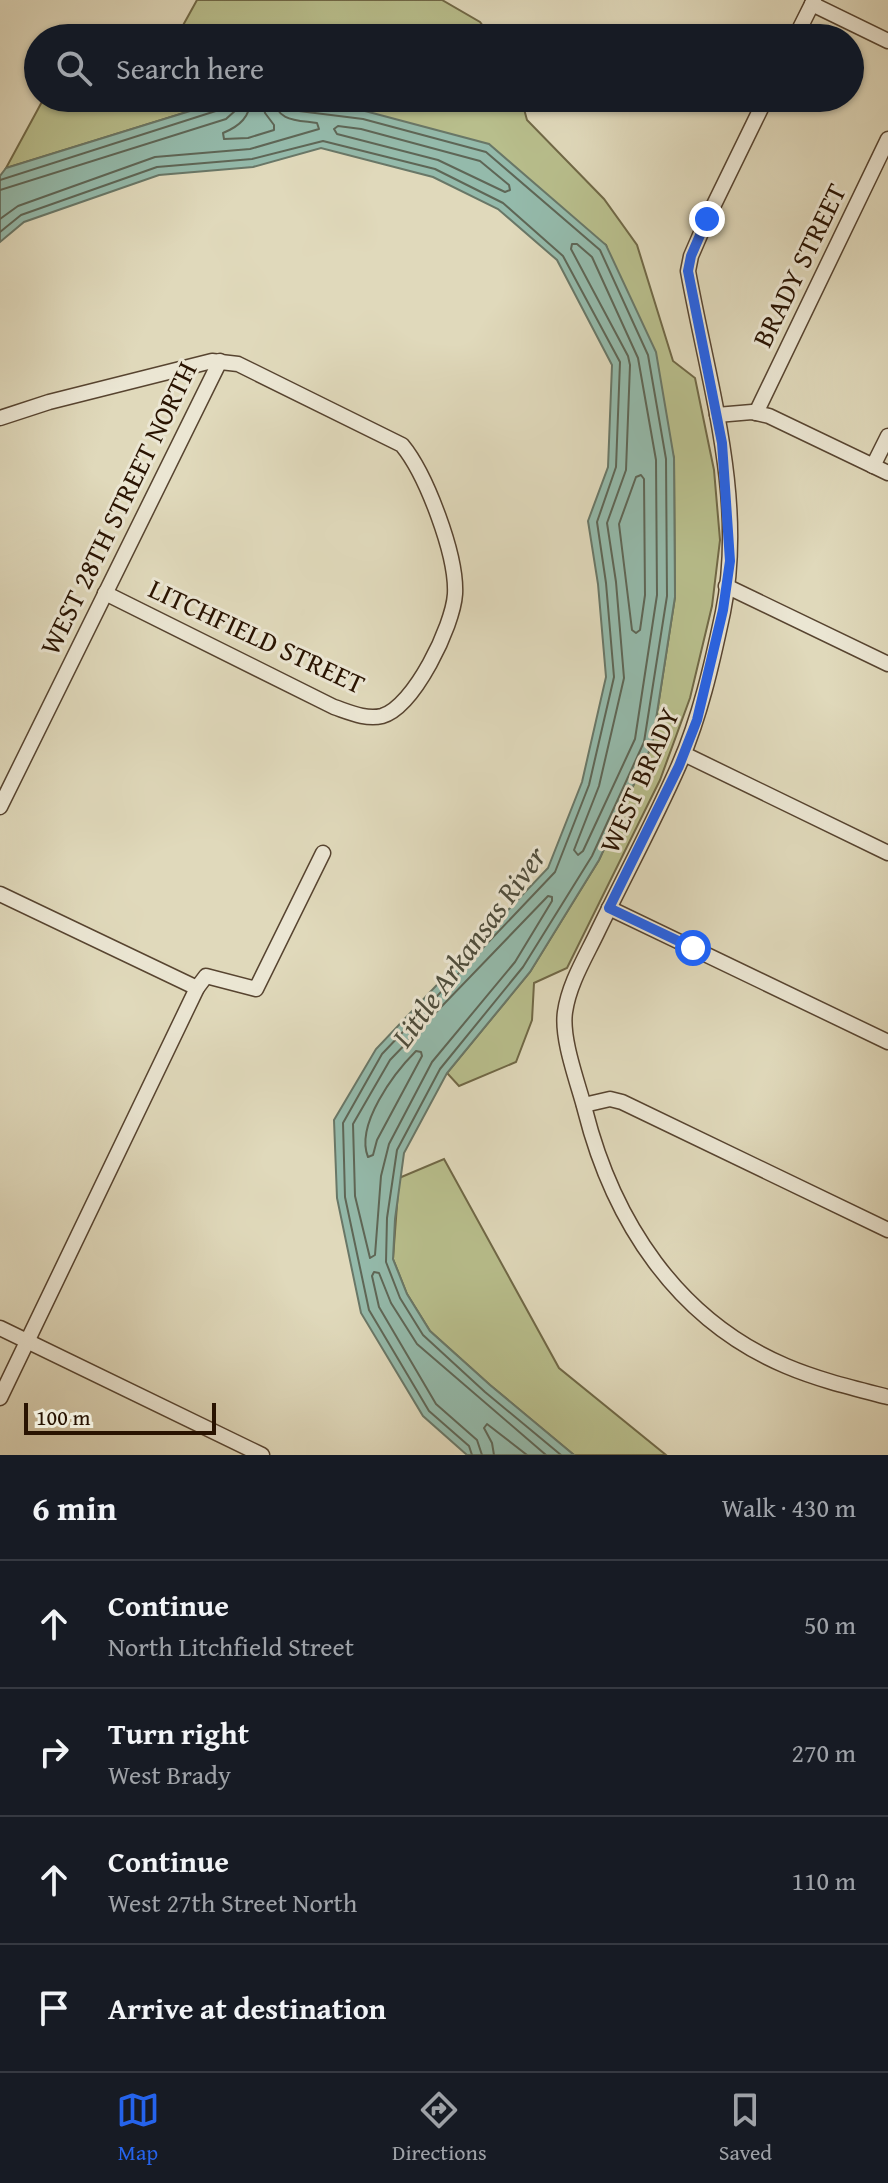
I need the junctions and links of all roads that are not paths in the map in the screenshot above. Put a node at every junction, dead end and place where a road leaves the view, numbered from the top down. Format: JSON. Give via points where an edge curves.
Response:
{"nodes":[{"id":1,"x":813,"y":2,"type":"edge"},
{"id":2,"x":802,"y":24,"type":"edge"},
{"id":3,"x":855,"y":24,"type":"edge"},
{"id":4,"x":864,"y":29,"type":"edge"},
{"id":5,"x":888,"y":41,"type":"edge"},
{"id":6,"x":759,"y":112,"type":"edge"},
{"id":7,"x":888,"y":139,"type":"edge"},
{"id":8,"x":220,"y":361,"type":"junction"},
{"id":9,"x":756,"y":413,"type":"junction"},
{"id":10,"x":717,"y":415,"type":"junction"},
{"id":11,"x":0,"y":418,"type":"edge"},
{"id":12,"x":888,"y":436,"type":"edge"},
{"id":13,"x":873,"y":466,"type":"junction"},
{"id":14,"x":888,"y":473,"type":"edge"},
{"id":15,"x":726,"y":586,"type":"junction"},
{"id":16,"x":105,"y":593,"type":"junction"},
{"id":17,"x":888,"y":664,"type":"edge"},
{"id":18,"x":684,"y":754,"type":"junction"},
{"id":19,"x":0,"y":807,"type":"edge"},
{"id":20,"x":323,"y":853,"type":"dead end"},
{"id":21,"x":888,"y":853,"type":"edge"},
{"id":22,"x":0,"y":894,"type":"edge"},
{"id":23,"x":609,"y":908,"type":"junction"},
{"id":24,"x":197,"y":988,"type":"junction"},
{"id":25,"x":888,"y":1042,"type":"edge"},
{"id":26,"x":584,"y":1105,"type":"junction"},
{"id":27,"x":888,"y":1230,"type":"edge"},
{"id":28,"x":0,"y":1328,"type":"edge"},
{"id":29,"x":27,"y":1341,"type":"junction"},
{"id":30,"x":888,"y":1397,"type":"edge"},
{"id":31,"x":0,"y":1398,"type":"edge"},
{"id":32,"x":262,"y":1455,"type":"edge"}],
"edges":[{"from":1,"to":2,"type":"street"},
{"from":1,"to":3,"type":"street"},
{"from":4,"to":5,"type":"street"},
{"from":6,"to":10,"type":"street","name":"WEST BRADY","via":[[688,271]]},
{"from":7,"to":9,"type":"street","name":"BRADY STREET"},
{"from":8,"to":11,"type":"street"},
{"from":8,"to":16,"type":"street","name":"WEST 28TH STREET NORTH"},
{"from":8,"to":16,"type":"street","name":"LITCHFIELD STREET","via":[[238,364],[402,445],[432,501],[453,564],[451,616],[412,693],[398,709],[358,716]]},
{"from":9,"to":10,"type":"street"},
{"from":9,"to":13,"type":"street"},
{"from":10,"to":15,"type":"street","name":"WEST BRADY","via":[[728,502]]},
{"from":12,"to":13,"type":"street"},
{"from":13,"to":14,"type":"street"},
{"from":15,"to":17,"type":"street"},
{"from":15,"to":18,"type":"street","name":"WEST BRADY","via":[[697,720]]},
{"from":16,"to":19,"type":"street","name":"WEST 28TH STREET NORTH"},
{"from":18,"to":21,"type":"street"},
{"from":18,"to":23,"type":"street","name":"WEST BRADY"},
{"from":20,"to":24,"type":"street","via":[[256,989],[206,976]]},
{"from":22,"to":24,"type":"street"},
{"from":23,"to":25,"type":"street"},
{"from":23,"to":26,"type":"street","name":"WEST BRADY","via":[[564,1015]]},
{"from":24,"to":29,"type":"street"},
{"from":26,"to":27,"type":"street","via":[[622,1102]]},
{"from":26,"to":30,"type":"street","name":"WEST BRADY","via":[[606,1179],[631,1228],[687,1298],[718,1327],[765,1356],[833,1383]]},
{"from":28,"to":29,"type":"street"},
{"from":29,"to":31,"type":"street"},
{"from":29,"to":32,"type":"street"}]}
